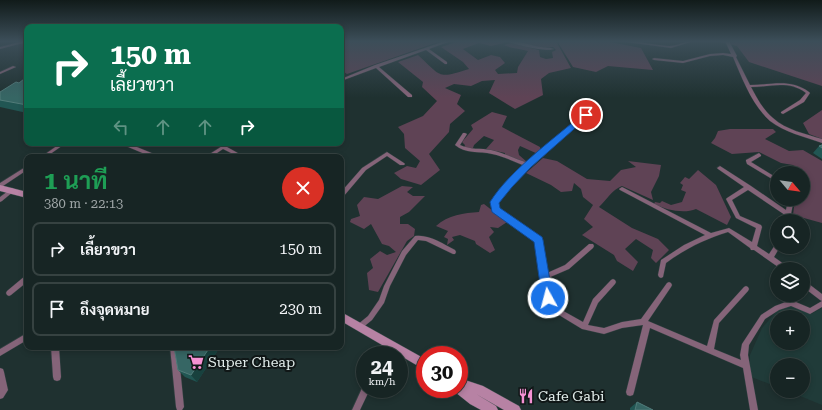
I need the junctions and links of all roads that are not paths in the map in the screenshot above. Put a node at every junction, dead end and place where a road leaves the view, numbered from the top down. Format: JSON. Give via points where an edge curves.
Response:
{"nodes":[{"id":1,"x":394,"y":60,"type":"edge"},
{"id":2,"x":442,"y":60,"type":"edge"},
{"id":3,"x":656,"y":60,"type":"edge"},
{"id":4,"x":689,"y":60,"type":"edge"},
{"id":5,"x":737,"y":60,"type":"edge"},
{"id":6,"x":446,"y":63,"type":"dead end"},
{"id":7,"x":376,"y":66,"type":"junction"},
{"id":8,"x":14,"y":67,"type":"dead end"},
{"id":9,"x":0,"y":73,"type":"edge"},
{"id":10,"x":344,"y":79,"type":"edge"},
{"id":11,"x":749,"y":86,"type":"junction"},
{"id":12,"x":410,"y":96,"type":"dead end"},
{"id":13,"x":783,"y":113,"type":"dead end"},
{"id":14,"x":586,"y":115,"type":"dead end"},
{"id":15,"x":465,"y":134,"type":"dead end"},
{"id":16,"x":822,"y":141,"type":"edge"},
{"id":17,"x":60,"y":146,"type":"edge"},
{"id":18,"x":130,"y":146,"type":"edge"},
{"id":19,"x":223,"y":147,"type":"joint"},
{"id":20,"x":48,"y":154,"type":"edge"},
{"id":21,"x":150,"y":154,"type":"edge"},
{"id":22,"x":212,"y":154,"type":"edge"},
{"id":23,"x":237,"y":154,"type":"edge"},
{"id":24,"x":759,"y":155,"type":"dead end"},
{"id":25,"x":402,"y":164,"type":"dead end"},
{"id":26,"x":528,"y":165,"type":"junction"},
{"id":27,"x":720,"y":168,"type":"dead end"},
{"id":28,"x":24,"y":170,"type":"edge"},
{"id":29,"x":770,"y":176,"type":"edge"},
{"id":30,"x":4,"y":187,"type":"edge"},
{"id":31,"x":749,"y":187,"type":"junction"},
{"id":32,"x":622,"y":189,"type":"dead end"},
{"id":33,"x":344,"y":192,"type":"edge"},
{"id":34,"x":24,"y":194,"type":"edge"},
{"id":35,"x":0,"y":200,"type":"edge"},
{"id":36,"x":783,"y":214,"type":"edge"},
{"id":37,"x":709,"y":235,"type":"junction"},
{"id":38,"x":591,"y":246,"type":"dead end"},
{"id":39,"x":753,"y":248,"type":"junction"},
{"id":40,"x":453,"y":252,"type":"dead end"},
{"id":41,"x":773,"y":254,"type":"edge"},
{"id":42,"x":771,"y":257,"type":"junction"},
{"id":43,"x":777,"y":262,"type":"edge"},
{"id":44,"x":661,"y":275,"type":"dead end"},
{"id":45,"x":545,"y":276,"type":"junction"},
{"id":46,"x":24,"y":280,"type":"edge"},
{"id":47,"x":613,"y":282,"type":"dead end"},
{"id":48,"x":669,"y":285,"type":"dead end"},
{"id":49,"x":746,"y":289,"type":"dead end"},
{"id":50,"x":810,"y":289,"type":"edge"},
{"id":51,"x":9,"y":293,"type":"dead end"},
{"id":52,"x":822,"y":298,"type":"edge"},
{"id":53,"x":822,"y":304,"type":"edge"},
{"id":54,"x":344,"y":318,"type":"edge"},
{"id":55,"x":645,"y":324,"type":"junction"},
{"id":56,"x":359,"y":327,"type":"junction"},
{"id":57,"x":584,"y":327,"type":"junction"},
{"id":58,"x":24,"y":338,"type":"edge"},
{"id":59,"x":388,"y":343,"type":"junction"},
{"id":60,"x":386,"y":346,"type":"edge"},
{"id":61,"x":55,"y":350,"type":"edge"},
{"id":62,"x":174,"y":350,"type":"edge"},
{"id":63,"x":710,"y":351,"type":"junction"},
{"id":64,"x":0,"y":353,"type":"edge"},
{"id":65,"x":416,"y":360,"type":"edge"},
{"id":66,"x":746,"y":366,"type":"junction"},
{"id":67,"x":0,"y":372,"type":"edge"},
{"id":68,"x":57,"y":377,"type":"dead end"},
{"id":69,"x":468,"y":386,"type":"edge"},
{"id":70,"x":630,"y":392,"type":"dead end"},
{"id":71,"x":0,"y":395,"type":"edge"},
{"id":72,"x":468,"y":395,"type":"edge"},
{"id":73,"x":362,"y":398,"type":"edge"},
{"id":74,"x":180,"y":407,"type":"dead end"},
{"id":75,"x":356,"y":410,"type":"edge"},
{"id":76,"x":492,"y":410,"type":"edge"},
{"id":77,"x":515,"y":410,"type":"edge"},
{"id":78,"x":754,"y":410,"type":"edge"}],
"edges":[{"from":1,"to":7,"type":"street"},
{"from":2,"to":6,"type":"street"},
{"from":3,"to":4,"type":"street"},
{"from":5,"to":11,"type":"street"},
{"from":7,"to":10,"type":"street"},
{"from":7,"to":12,"type":"street"},
{"from":8,"to":9,"type":"street"},
{"from":11,"to":13,"type":"street","via":[[762,87],[787,83],[808,93],[802,101]]},
{"from":11,"to":16,"type":"street","via":[[772,120]]},
{"from":14,"to":26,"type":"street"},
{"from":15,"to":26,"type":"street","via":[[457,145],[461,148],[492,152]]},
{"from":17,"to":20,"type":"street"},
{"from":18,"to":21,"type":"street"},
{"from":19,"to":22,"type":"street"},
{"from":19,"to":23,"type":"street"},
{"from":24,"to":29,"type":"street","via":[[749,159],[749,163]]},
{"from":25,"to":33,"type":"street","via":[[387,154],[364,169]]},
{"from":26,"to":45,"type":"street","via":[[495,202],[496,210],[538,240]]},
{"from":27,"to":31,"type":"street"},
{"from":28,"to":30,"type":"street"},
{"from":30,"to":34,"type":"main road"},
{"from":30,"to":35,"type":"street"},
{"from":31,"to":36,"type":"street"},
{"from":31,"to":39,"type":"street","via":[[729,199],[738,217],[759,227]]},
{"from":32,"to":37,"type":"street"},
{"from":37,"to":39,"type":"street","via":[[729,230]]},
{"from":37,"to":44,"type":"street","via":[[679,250],[663,262]]},
{"from":38,"to":45,"type":"street","via":[[567,267]]},
{"from":39,"to":42,"type":"street"},
{"from":40,"to":56,"type":"street","via":[[427,239],[417,238],[413,241],[397,266],[382,301],[370,318]]},
{"from":41,"to":42,"type":"street"},
{"from":42,"to":43,"type":"street"},
{"from":45,"to":57,"type":"street","via":[[548,298],[556,310]]},
{"from":46,"to":51,"type":"street"},
{"from":47,"to":57,"type":"street","via":[[595,301]]},
{"from":48,"to":55,"type":"street"},
{"from":49,"to":63,"type":"street","via":[[716,322]]},
{"from":50,"to":52,"type":"street"},
{"from":53,"to":66,"type":"street","via":[[810,311],[791,303],[777,308],[764,317],[746,344]]},
{"from":54,"to":56,"type":"main road"},
{"from":55,"to":57,"type":"street","via":[[622,325],[604,331]]},
{"from":55,"to":63,"type":"street"},
{"from":55,"to":70,"type":"street"},
{"from":56,"to":59,"type":"main road"},
{"from":58,"to":64,"type":"street"},
{"from":59,"to":60,"type":"street"},
{"from":59,"to":65,"type":"main road"},
{"from":61,"to":68,"type":"street"},
{"from":62,"to":74,"type":"street"},
{"from":63,"to":66,"type":"street"},
{"from":66,"to":78,"type":"street"},
{"from":67,"to":71,"type":"street","via":[[4,390]]},
{"from":69,"to":77,"type":"main road"},
{"from":72,"to":76,"type":"main road"},
{"from":73,"to":75,"type":"street"}]}
